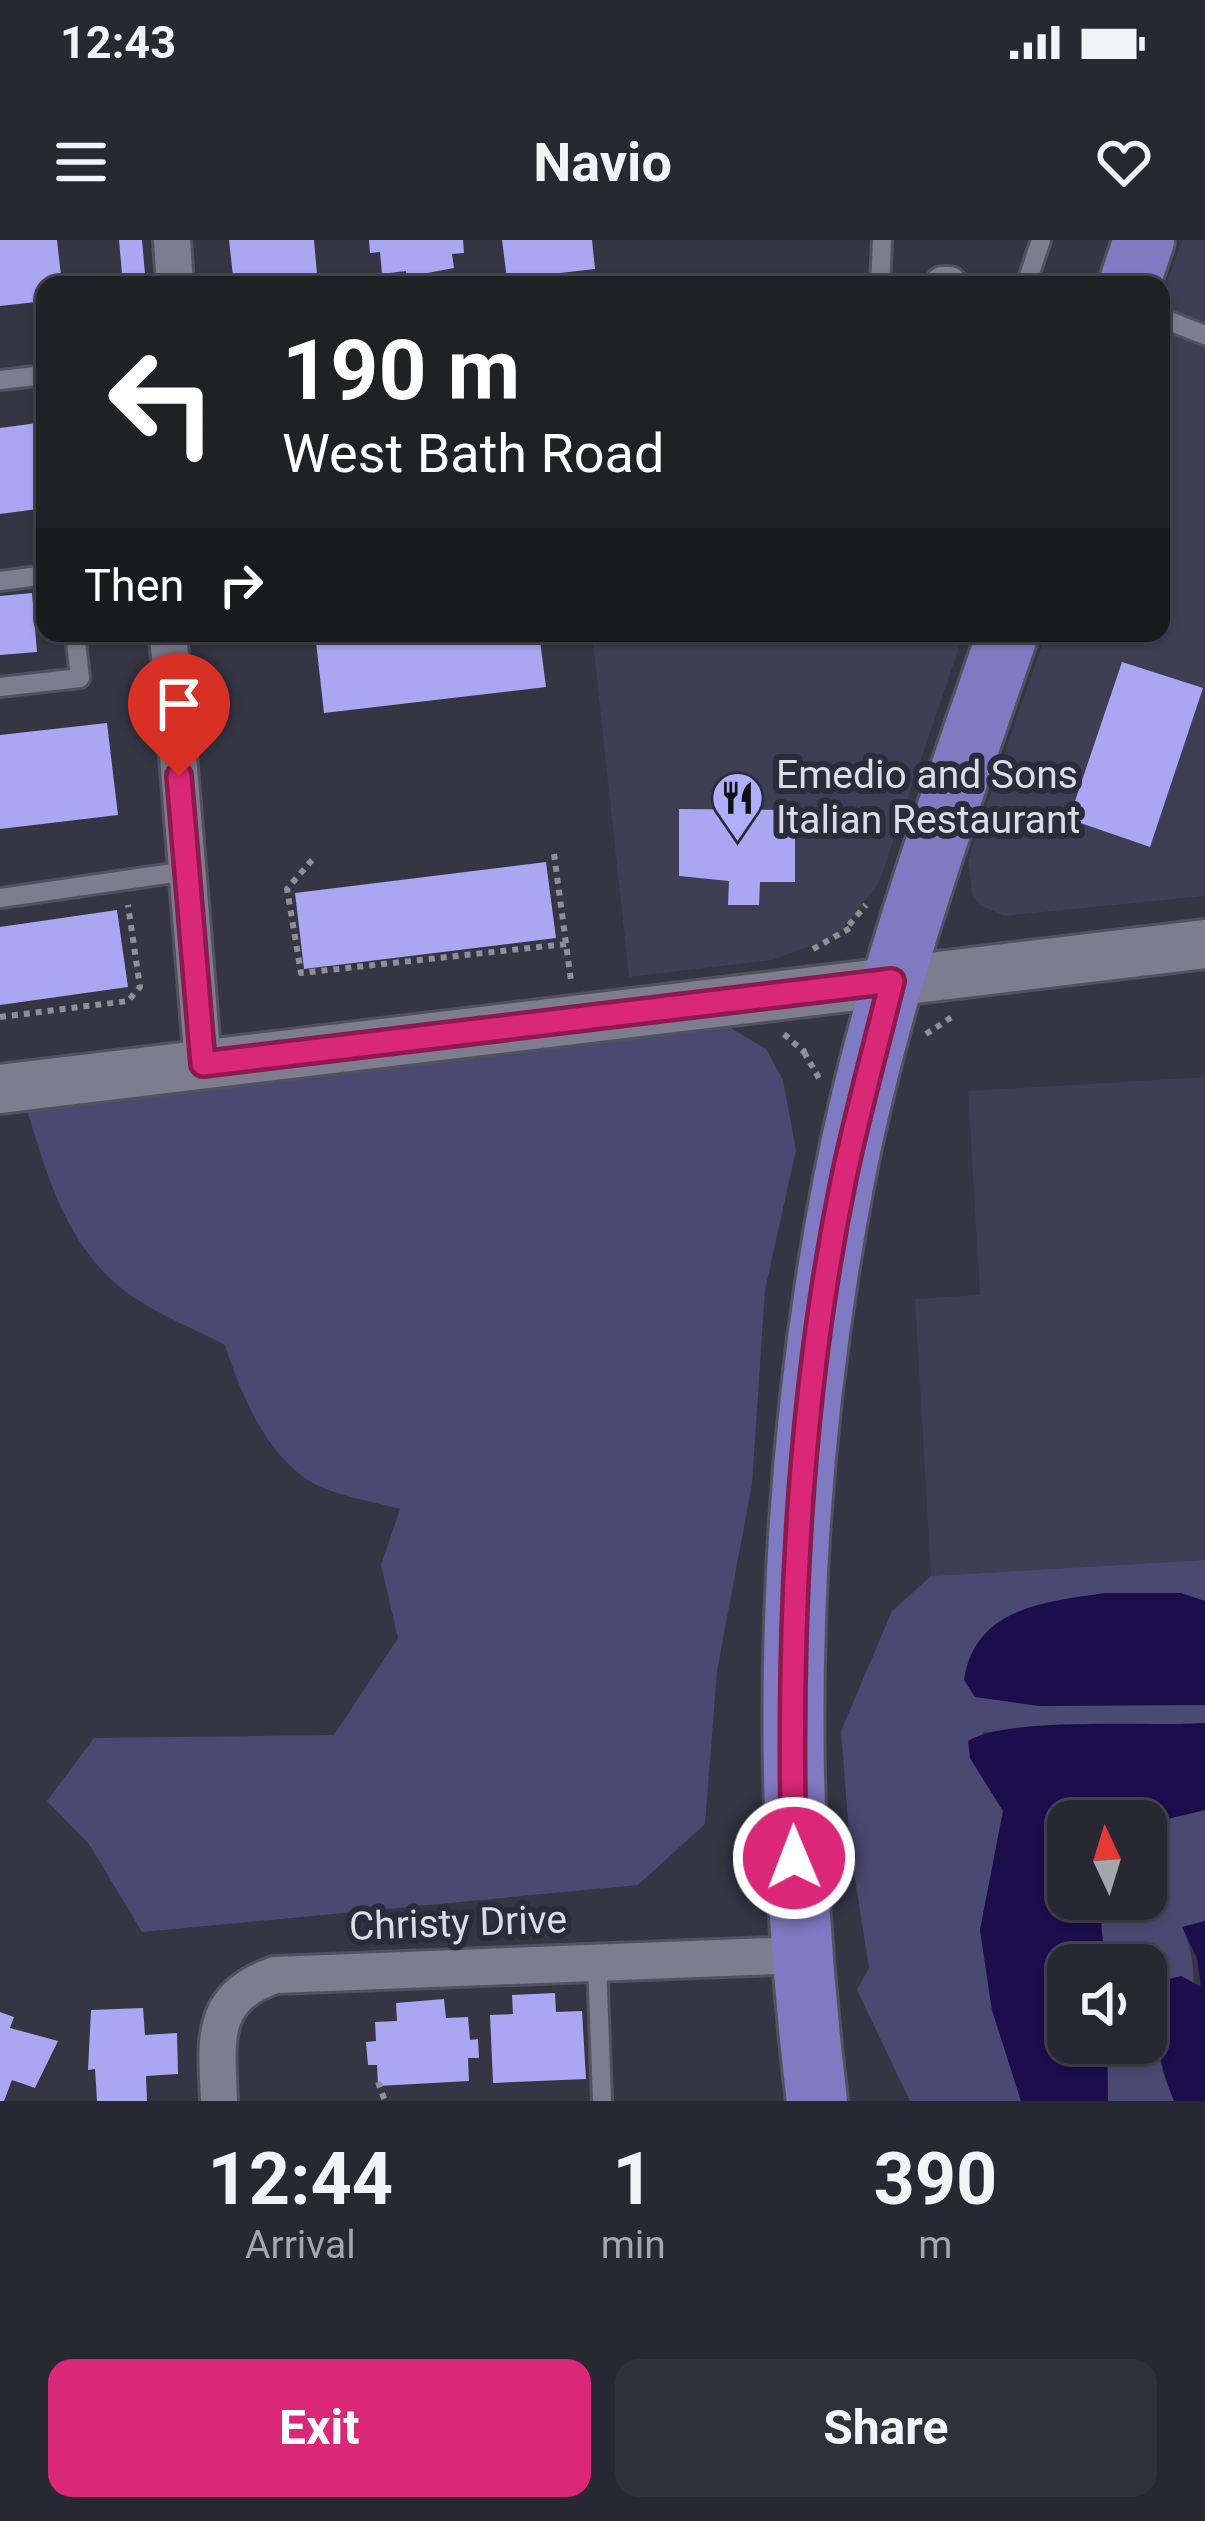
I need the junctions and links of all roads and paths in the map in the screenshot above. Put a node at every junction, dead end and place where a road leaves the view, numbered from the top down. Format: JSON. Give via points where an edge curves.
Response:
{"nodes":[{"id":1,"x":172,"y":240,"type":"edge"},
{"id":2,"x":882,"y":240,"type":"edge"},
{"id":3,"x":1041,"y":240,"type":"edge"},
{"id":4,"x":1144,"y":240,"type":"edge"},
{"id":5,"x":175,"y":276,"type":"edge"},
{"id":6,"x":880,"y":276,"type":"edge"},
{"id":7,"x":1029,"y":276,"type":"edge"},
{"id":8,"x":1132,"y":276,"type":"edge"},
{"id":9,"x":1170,"y":321,"type":"edge"},
{"id":10,"x":1205,"y":335,"type":"edge"},
{"id":11,"x":36,"y":376,"type":"edge"},
{"id":12,"x":0,"y":380,"type":"edge"},
{"id":13,"x":36,"y":576,"type":"edge"},
{"id":14,"x":0,"y":581,"type":"edge"},
{"id":15,"x":76,"y":642,"type":"edge"},
{"id":16,"x":169,"y":642,"type":"edge"},
{"id":17,"x":1005,"y":642,"type":"edge"},
{"id":18,"x":0,"y":687,"type":"edge"},
{"id":19,"x":554,"y":854,"type":"dead end"},
{"id":20,"x":312,"y":860,"type":"dead end"},
{"id":21,"x":187,"y":871,"type":"junction"},
{"id":22,"x":124,"y":880,"type":"junction"},
{"id":23,"x":0,"y":898,"type":"edge"},
{"id":24,"x":852,"y":928,"type":"dead end"},
{"id":25,"x":566,"y":944,"type":"junction"},
{"id":26,"x":1205,"y":944,"type":"edge"},
{"id":27,"x":792,"y":956,"type":"dead end"},
{"id":28,"x":892,"y":981,"type":"junction"},
{"id":29,"x":572,"y":984,"type":"dead end"},
{"id":30,"x":976,"y":1009,"type":"dead end"},
{"id":31,"x":0,"y":1016,"type":"edge"},
{"id":32,"x":782,"y":1027,"type":"dead end"},
{"id":33,"x":915,"y":1038,"type":"dead end"},
{"id":34,"x":809,"y":1050,"type":"dead end"},
{"id":35,"x":203,"y":1064,"type":"junction"},
{"id":36,"x":0,"y":1089,"type":"edge"},
{"id":37,"x":800,"y":1955,"type":"junction"},
{"id":38,"x":597,"y":1960,"type":"junction"},
{"id":39,"x":378,"y":2082,"type":"dead end"},
{"id":40,"x":219,"y":2101,"type":"edge"},
{"id":41,"x":386,"y":2101,"type":"edge"},
{"id":42,"x":602,"y":2101,"type":"edge"},
{"id":43,"x":818,"y":2101,"type":"edge"}],
"edges":[{"from":1,"to":5,"type":"street"},
{"from":2,"to":6,"type":"lane"},
{"from":3,"to":7,"type":"lane"},
{"from":4,"to":8,"type":"main road"},
{"from":9,"to":10,"type":"lane"},
{"from":11,"to":12,"type":"lane"},
{"from":13,"to":14,"type":"lane"},
{"from":15,"to":18,"type":"lane","via":[[80,678]]},
{"from":16,"to":21,"type":"street"},
{"from":17,"to":28,"type":"main road"},
{"from":19,"to":25,"type":"path"},
{"from":20,"to":25,"type":"path","via":[[287,889],[301,973]]},
{"from":21,"to":22,"type":"lane"},
{"from":21,"to":35,"type":"street"},
{"from":22,"to":23,"type":"lane"},
{"from":22,"to":31,"type":"path","via":[[140,987],[128,1001]]},
{"from":24,"to":27,"type":"path"},
{"from":25,"to":29,"type":"path"},
{"from":26,"to":28,"type":"street"},
{"from":28,"to":35,"type":"street"},
{"from":28,"to":37,"type":"main road","via":[[844,1178],[803,1483],[790,1712]]},
{"from":30,"to":33,"type":"path"},
{"from":32,"to":34,"type":"path"},
{"from":35,"to":36,"type":"street"},
{"from":37,"to":38,"type":"street","name":"Christy Drive"},
{"from":37,"to":43,"type":"main road"},
{"from":38,"to":40,"type":"street","name":"Christy Drive","via":[[342,1969],[248,1985],[229,2004],[217,2035]]},
{"from":38,"to":42,"type":"lane"},
{"from":39,"to":41,"type":"path"}]}
